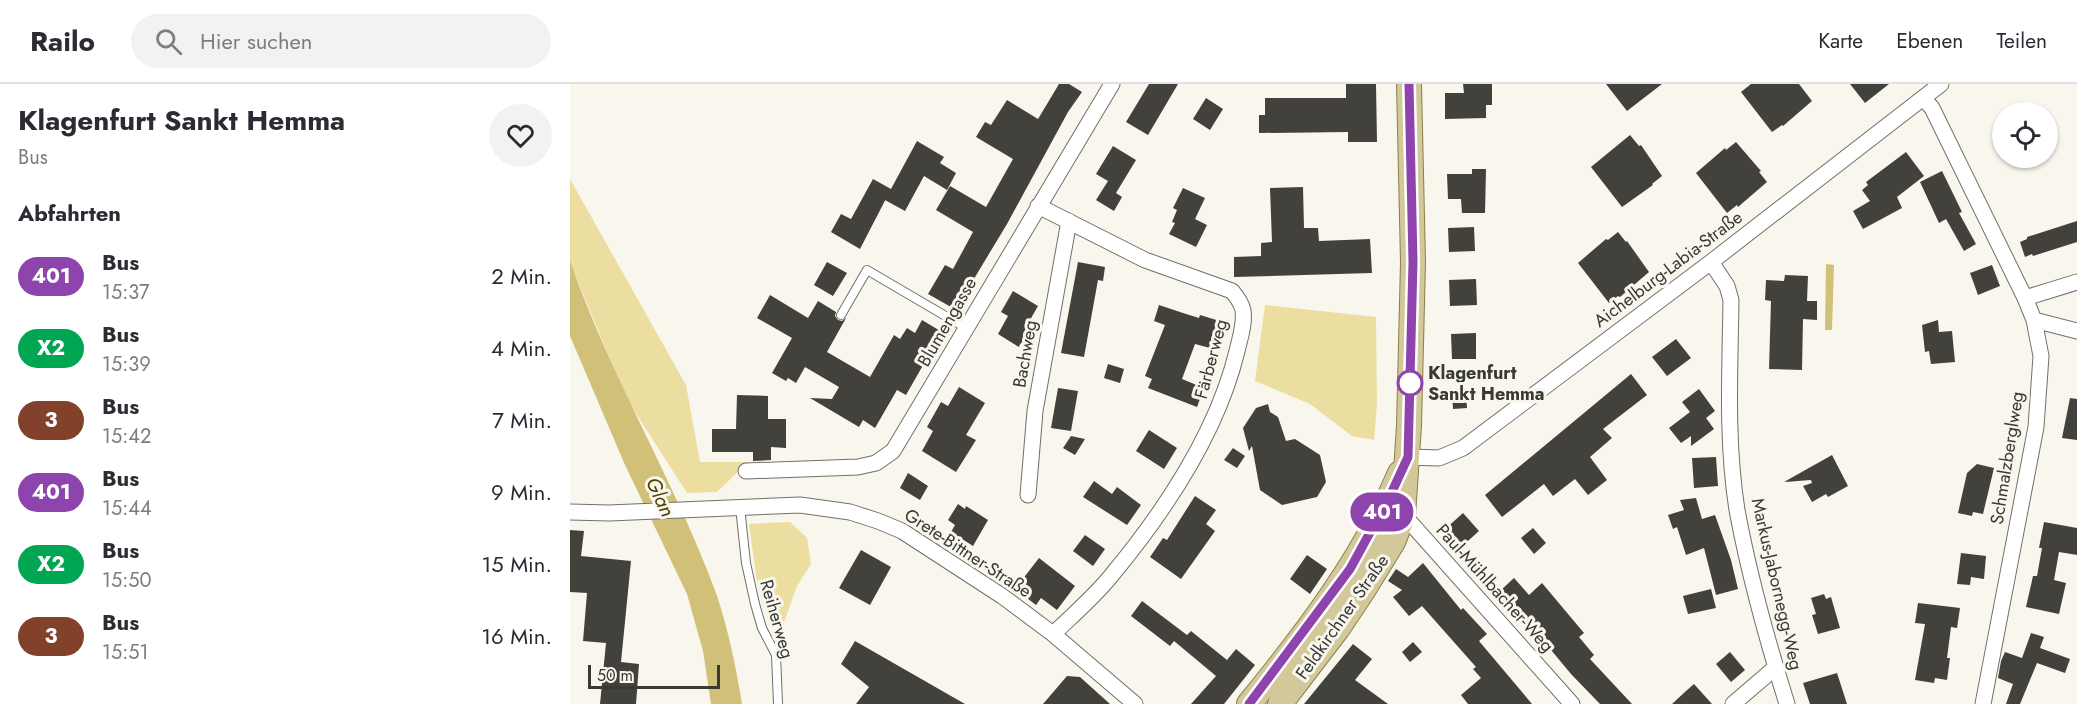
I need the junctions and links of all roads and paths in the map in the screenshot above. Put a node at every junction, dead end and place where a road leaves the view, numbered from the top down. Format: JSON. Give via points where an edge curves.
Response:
{"nodes":[{"id":1,"x":1112,"y":84,"type":"edge"},
{"id":2,"x":1409,"y":84,"type":"edge"},
{"id":3,"x":1941,"y":84,"type":"edge"},
{"id":4,"x":1923,"y":98,"type":"junction"},
{"id":5,"x":1038,"y":206,"type":"junction"},
{"id":6,"x":1069,"y":222,"type":"junction"},
{"id":7,"x":1711,"y":262,"type":"junction"},
{"id":8,"x":2077,"y":282,"type":"edge"},
{"id":9,"x":2025,"y":298,"type":"junction"},
{"id":10,"x":841,"y":315,"type":"dead end"},
{"id":11,"x":2034,"y":320,"type":"junction"},
{"id":12,"x":966,"y":328,"type":"junction"},
{"id":13,"x":2077,"y":331,"type":"edge"},
{"id":14,"x":1408,"y":457,"type":"junction"},
{"id":15,"x":746,"y":471,"type":"dead end"},
{"id":16,"x":1028,"y":495,"type":"dead end"},
{"id":17,"x":1397,"y":506,"type":"junction"},
{"id":18,"x":740,"y":507,"type":"junction"},
{"id":19,"x":570,"y":512,"type":"edge"},
{"id":20,"x":1053,"y":634,"type":"junction"},
{"id":21,"x":1776,"y":667,"type":"junction"},
{"id":22,"x":778,"y":704,"type":"edge"},
{"id":23,"x":1135,"y":704,"type":"edge"},
{"id":24,"x":1249,"y":704,"type":"edge"},
{"id":25,"x":1280,"y":704,"type":"edge"},
{"id":26,"x":1572,"y":704,"type":"edge"},
{"id":27,"x":1733,"y":704,"type":"edge"},
{"id":28,"x":1787,"y":704,"type":"edge"},
{"id":29,"x":1983,"y":704,"type":"edge"}],
"edges":[{"from":1,"to":5,"type":"street","name":"Blumengasse"},
{"from":2,"to":14,"type":"main road","name":"Feldkirchner Straße","via":[[1413,262]]},
{"from":3,"to":4,"type":"street","name":"Aichelburg-Labia-Straße"},
{"from":4,"to":7,"type":"street","name":"Aichelburg-Labia-Straße"},
{"from":4,"to":9,"type":"street","name":"Schmalzberglweg","via":[[1932,108]]},
{"from":5,"to":6,"type":"street","name":"Färberweg"},
{"from":5,"to":12,"type":"street","name":"Blumengasse"},
{"from":6,"to":16,"type":"street","name":"Bachweg","via":[[1035,411]]},
{"from":6,"to":20,"type":"street","name":"Färberweg","via":[[1145,260],[1232,291],[1240,300],[1243,326],[1230,380],[1190,464],[1112,575]]},
{"from":7,"to":14,"type":"street","name":"Aichelburg-Labia-Straße","via":[[1463,448],[1438,458]]},
{"from":7,"to":21,"type":"street","name":"Markus-Jabornegg-Weg","via":[[1731,300],[1729,429],[1737,508]]},
{"from":8,"to":9,"type":"street"},
{"from":9,"to":11,"type":"street","name":"Schmalzberglweg"},
{"from":10,"to":12,"type":"lane","via":[[867,270]]},
{"from":11,"to":13,"type":"street"},
{"from":11,"to":29,"type":"street","name":"Schmalzberglweg","via":[[2041,356],[2036,427]]},
{"from":12,"to":15,"type":"street","name":"Blumengasse","via":[[893,451],[876,463]]},
{"from":14,"to":17,"type":"main road","name":"Feldkirchner Straße"},
{"from":17,"to":24,"type":"main road","name":"Feldkirchner Straße"},
{"from":17,"to":25,"type":"main road","name":"Feldkirchner Straße","via":[[1393,542],[1338,628]]},
{"from":17,"to":26,"type":"street","name":"Paul-Mühlbacher-Weg"},
{"from":18,"to":19,"type":"street","name":"Grete-Bittner-Straße"},
{"from":18,"to":20,"type":"street","name":"Grete-Bittner-Straße","via":[[822,507],[878,521],[931,549]]},
{"from":18,"to":22,"type":"lane","name":"Reiherweg","via":[[755,604],[776,656]]},
{"from":20,"to":23,"type":"street","name":"Grete-Bittner-Straße"},
{"from":21,"to":27,"type":"street"},
{"from":21,"to":28,"type":"street","name":"Markus-Jabornegg-Weg"}]}
